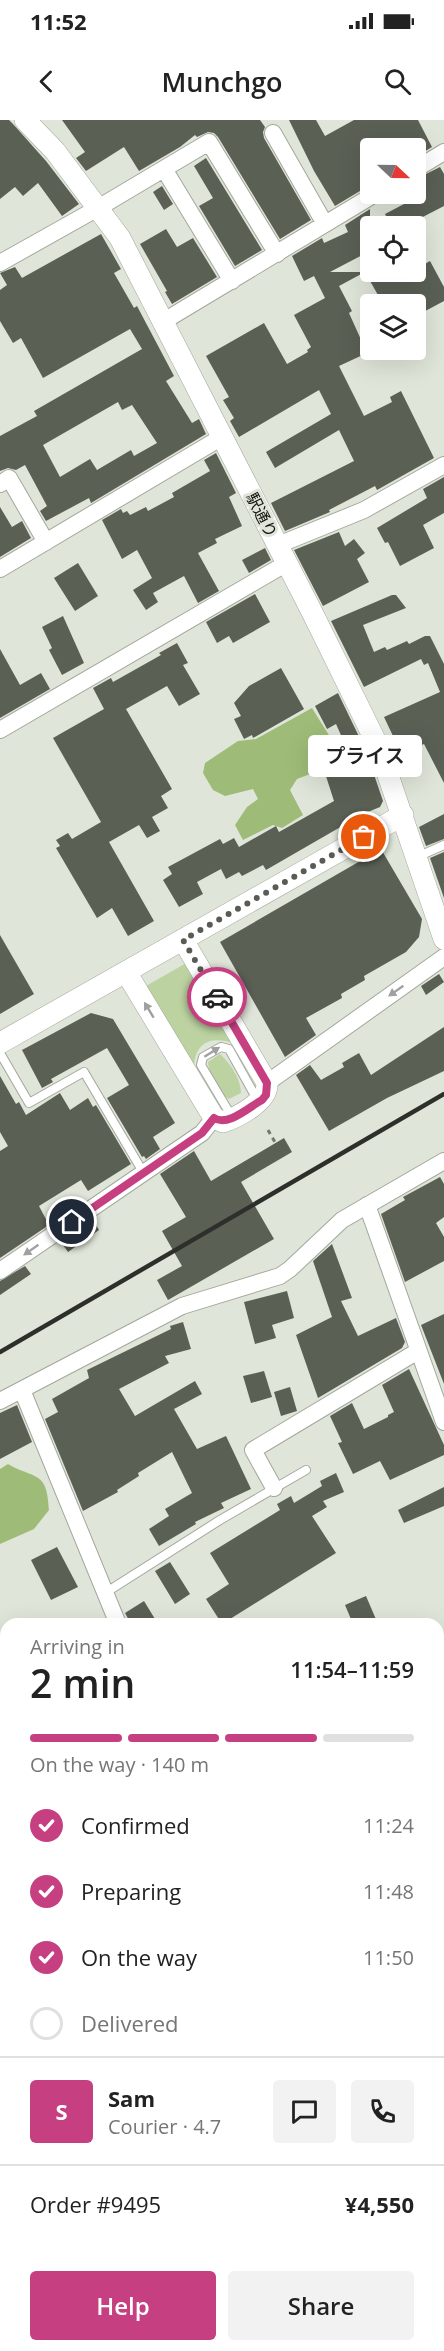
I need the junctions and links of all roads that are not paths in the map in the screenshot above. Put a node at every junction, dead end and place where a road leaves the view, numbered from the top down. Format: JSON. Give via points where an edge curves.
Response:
{"nodes":[{"id":1,"x":25,"y":120,"type":"edge"},
{"id":2,"x":273,"y":133,"type":"dead end"},
{"id":3,"x":444,"y":152,"type":"edge"},
{"id":4,"x":426,"y":163,"type":"edge"},
{"id":5,"x":164,"y":169,"type":"junction"},
{"id":6,"x":360,"y":203,"type":"edge"},
{"id":7,"x":98,"y":208,"type":"junction"},
{"id":8,"x":325,"y":224,"type":"junction"},
{"id":9,"x":277,"y":254,"type":"junction"},
{"id":10,"x":0,"y":263,"type":"edge"},
{"id":11,"x":232,"y":281,"type":"junction"},
{"id":12,"x":164,"y":321,"type":"junction"},
{"id":13,"x":222,"y":437,"type":"junction"},
{"id":14,"x":444,"y":465,"type":"edge"},
{"id":15,"x":0,"y":484,"type":"edge"},
{"id":16,"x":46,"y":542,"type":"junction"},
{"id":17,"x":283,"y":554,"type":"junction"},
{"id":18,"x":0,"y":569,"type":"edge"},
{"id":19,"x":0,"y":730,"type":"edge"},
{"id":20,"x":403,"y":815,"type":"junction"},
{"id":21,"x":444,"y":844,"type":"edge"},
{"id":22,"x":417,"y":857,"type":"junction"},
{"id":23,"x":444,"y":939,"type":"edge"},
{"id":24,"x":183,"y":940,"type":"junction"},
{"id":25,"x":444,"y":957,"type":"edge"},
{"id":26,"x":126,"y":972,"type":"junction"},
{"id":27,"x":0,"y":1043,"type":"edge"},
{"id":28,"x":0,"y":1053,"type":"edge"},
{"id":29,"x":262,"y":1092,"type":"junction"},
{"id":30,"x":223,"y":1118,"type":"junction"},
{"id":31,"x":444,"y":1161,"type":"edge"},
{"id":32,"x":143,"y":1172,"type":"junction"},
{"id":33,"x":367,"y":1205,"type":"junction"},
{"id":34,"x":0,"y":1271,"type":"edge"},
{"id":35,"x":418,"y":1351,"type":"junction"},
{"id":36,"x":22,"y":1390,"type":"junction"},
{"id":37,"x":440,"y":1398,"type":"edge"},
{"id":38,"x":0,"y":1401,"type":"edge"},
{"id":39,"x":444,"y":1422,"type":"edge"},
{"id":40,"x":306,"y":1470,"type":"dead end"},
{"id":41,"x":274,"y":1488,"type":"junction"},
{"id":42,"x":105,"y":1593,"type":"junction"},
{"id":43,"x":115,"y":1618,"type":"edge"}],
"edges":[{"from":1,"to":7,"type":"street","name":"駅通り"},
{"from":2,"to":8,"type":"street"},
{"from":3,"to":4,"type":"street"},
{"from":5,"to":7,"type":"street"},
{"from":5,"to":9,"type":"street","via":[[209,142]]},
{"from":5,"to":11,"type":"street"},
{"from":6,"to":8,"type":"street"},
{"from":7,"to":10,"type":"street"},
{"from":7,"to":12,"type":"street","name":"駅通り","via":[[120,238]]},
{"from":8,"to":9,"type":"street"},
{"from":9,"to":11,"type":"street"},
{"from":11,"to":12,"type":"street"},
{"from":12,"to":13,"type":"street","name":"駅通り"},
{"from":13,"to":16,"type":"street"},
{"from":13,"to":17,"type":"street","name":"駅通り"},
{"from":14,"to":17,"type":"street"},
{"from":15,"to":16,"type":"street","via":[[9,478]]},
{"from":16,"to":18,"type":"street"},
{"from":17,"to":19,"type":"street"},
{"from":17,"to":20,"type":"street","name":"駅通り","via":[[378,746]]},
{"from":20,"to":22,"type":"street","name":"駅通り"},
{"from":20,"to":24,"type":"street"},
{"from":21,"to":22,"type":"lane"},
{"from":22,"to":23,"type":"street","name":"駅通り"},
{"from":24,"to":26,"type":"street"},
{"from":24,"to":29,"type":"street"},
{"from":25,"to":29,"type":"street","one_way":true},
{"from":26,"to":27,"type":"street"},
{"from":30,"to":26,"type":"street","one_way":true},
{"from":28,"to":32,"type":"lane","via":[[29,1103],[84,1072]]},
{"from":29,"to":30,"type":"street"},
{"from":30,"to":29,"type":"lane","one_way":true,"via":[[201,1065],[203,1057],[221,1047],[229,1049]]},
{"from":30,"to":32,"type":"street"},
{"from":31,"to":33,"type":"street"},
{"from":32,"to":34,"type":"street","one_way":true},
{"from":33,"to":35,"type":"street"},
{"from":33,"to":36,"type":"street","via":[[342,1220],[280,1276],[182,1306]]},
{"from":35,"to":37,"type":"street"},
{"from":35,"to":41,"type":"street","via":[[253,1450]]},
{"from":36,"to":38,"type":"street"},
{"from":36,"to":42,"type":"street"},
{"from":37,"to":39,"type":"street"},
{"from":40,"to":41,"type":"lane"},
{"from":41,"to":42,"type":"lane"},
{"from":42,"to":43,"type":"street"}]}
